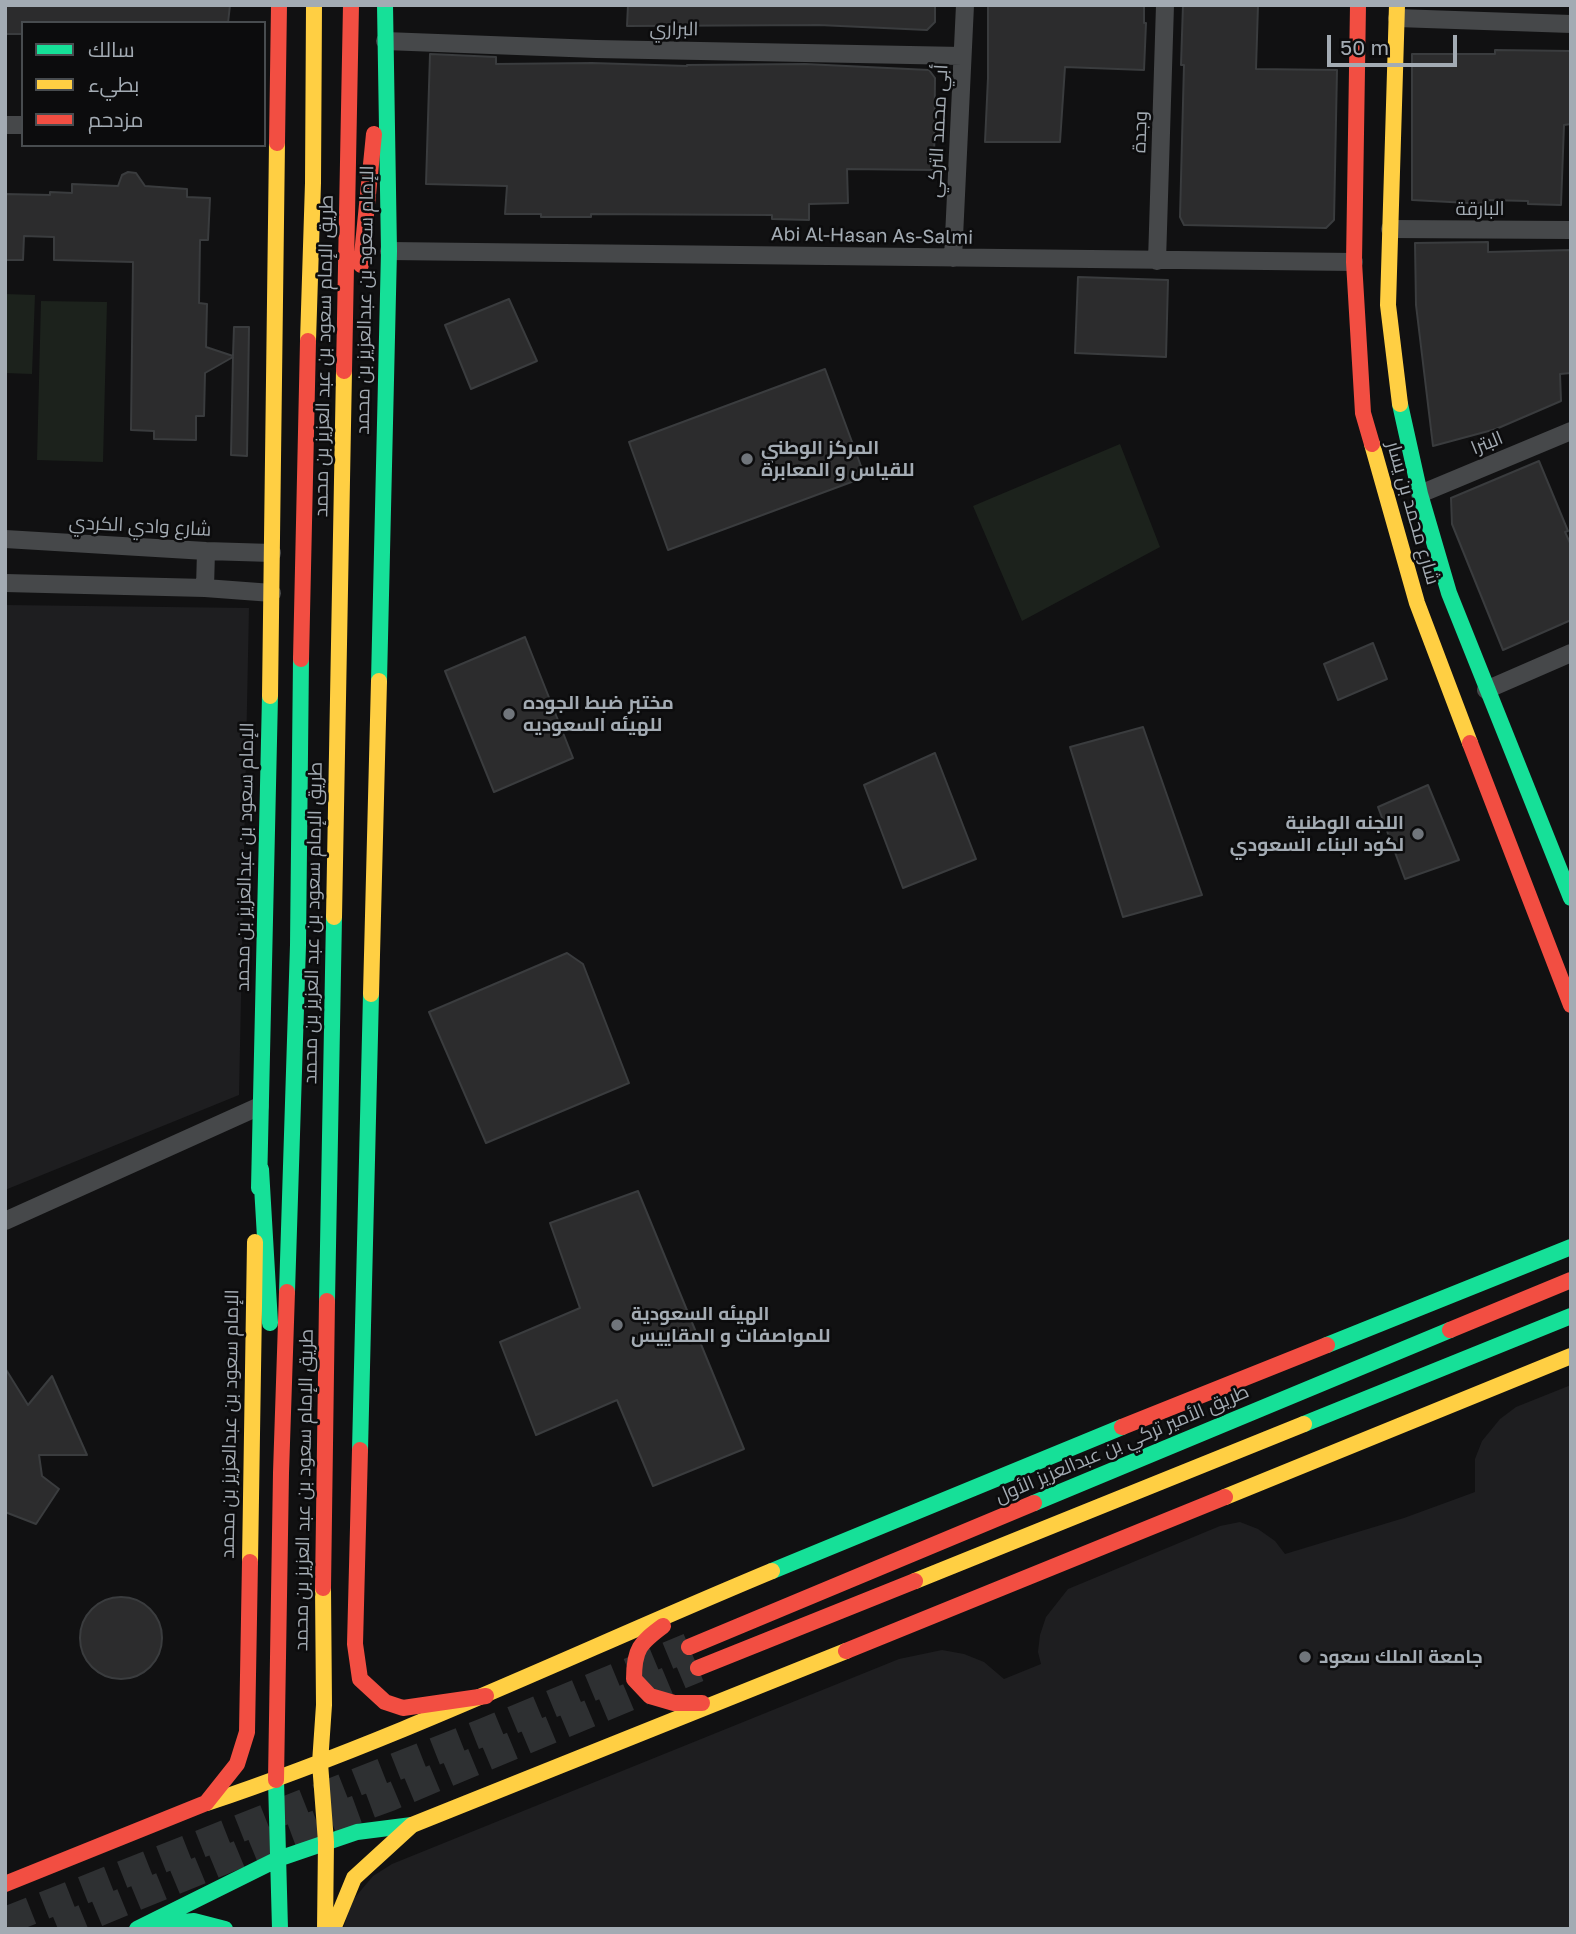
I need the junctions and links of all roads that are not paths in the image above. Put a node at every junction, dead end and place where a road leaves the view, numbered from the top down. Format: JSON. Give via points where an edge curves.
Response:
{"nodes":[{"id":1,"x":279,"y":5,"type":"edge"},
{"id":2,"x":314,"y":5,"type":"edge"},
{"id":3,"x":351,"y":5,"type":"edge"},
{"id":4,"x":385,"y":5,"type":"edge"},
{"id":5,"x":965,"y":5,"type":"edge"},
{"id":6,"x":1165,"y":5,"type":"edge"},
{"id":7,"x":1358,"y":5,"type":"edge"},
{"id":8,"x":1397,"y":12,"type":"edge"},
{"id":9,"x":1571,"y":24,"type":"edge"},
{"id":10,"x":385,"y":41,"type":"junction"},
{"id":11,"x":962,"y":55,"type":"junction"},
{"id":12,"x":270,"y":128,"type":"edge"},
{"id":13,"x":1390,"y":229,"type":"junction"},
{"id":14,"x":1571,"y":230,"type":"edge"},
{"id":15,"x":389,"y":251,"type":"junction"},
{"id":16,"x":953,"y":258,"type":"junction"},
{"id":17,"x":1157,"y":261,"type":"junction"},
{"id":18,"x":1354,"y":262,"type":"junction"},
{"id":19,"x":344,"y":391,"type":"junction"},
{"id":20,"x":1571,"y":431,"type":"edge"},
{"id":21,"x":1420,"y":494,"type":"junction"},
{"id":22,"x":5,"y":539,"type":"edge"},
{"id":23,"x":206,"y":551,"type":"junction"},
{"id":24,"x":272,"y":553,"type":"junction"},
{"id":25,"x":5,"y":583,"type":"edge"},
{"id":26,"x":205,"y":588,"type":"junction"},
{"id":27,"x":272,"y":593,"type":"junction"},
{"id":28,"x":1571,"y":653,"type":"edge"},
{"id":29,"x":1486,"y":690,"type":"junction"},
{"id":30,"x":1571,"y":898,"type":"edge"},
{"id":31,"x":1571,"y":1005,"type":"edge"},
{"id":32,"x":260,"y":1107,"type":"junction"},
{"id":33,"x":261,"y":1169,"type":"junction"},
{"id":34,"x":5,"y":1220,"type":"edge"},
{"id":35,"x":1571,"y":1247,"type":"edge"},
{"id":36,"x":1571,"y":1280,"type":"edge"},
{"id":37,"x":1571,"y":1316,"type":"edge"},
{"id":38,"x":1571,"y":1356,"type":"edge"},
{"id":39,"x":361,"y":1430,"type":"junction"},
{"id":40,"x":281,"y":1473,"type":"junction"},
{"id":41,"x":323,"y":1594,"type":"junction"},
{"id":42,"x":688,"y":1606,"type":"junction"},
{"id":43,"x":689,"y":1647,"type":"tunnel mouth"},
{"id":44,"x":698,"y":1668,"type":"tunnel mouth"},
{"id":45,"x":486,"y":1696,"type":"junction"},
{"id":46,"x":713,"y":1702,"type":"junction"},
{"id":47,"x":320,"y":1763,"type":"junction"},
{"id":48,"x":276,"y":1780,"type":"junction"},
{"id":49,"x":206,"y":1803,"type":"junction"},
{"id":50,"x":412,"y":1825,"type":"junction"},
{"id":51,"x":326,"y":1842,"type":"junction"},
{"id":52,"x":278,"y":1859,"type":"junction"},
{"id":53,"x":5,"y":1884,"type":"edge"},
{"id":54,"x":139,"y":1928,"type":"edge"},
{"id":55,"x":225,"y":1929,"type":"edge"},
{"id":56,"x":280,"y":1929,"type":"edge"},
{"id":57,"x":325,"y":1929,"type":"edge"},
{"id":58,"x":333,"y":1929,"type":"edge"}],
"edges":[{"from":1,"to":12,"type":"main road","name":"الإمام سعود بن عبدالعزيز بن محمد"},
{"from":2,"to":40,"type":"main road","name":"طريق الإمام سعود بن عبد العزيز بن محمد","via":[[298,945]]},
{"from":3,"to":19,"type":"main road","name":"طريق الإمام سعود بن عبد العزيز بن محمد"},
{"from":4,"to":10,"type":"main road","name":"الإمام سعود بن عبدالعزيز بن محمد"},
{"from":5,"to":11,"type":"street","name":"أبي محمد التركي"},
{"from":6,"to":17,"type":"street","name":"وجدة"},
{"from":7,"to":18,"type":"main road","name":"شارع محمد بن يسار"},
{"from":8,"to":9,"type":"street"},
{"from":8,"to":13,"type":"main road","name":"شارع محمد بن يسار"},
{"from":10,"to":11,"type":"street","name":"البراري"},
{"from":10,"to":15,"type":"main road","name":"الإمام سعود بن عبدالعزيز بن محمد"},
{"from":10,"to":19,"type":"main road"},
{"from":11,"to":16,"type":"street","name":"أبي محمد التركي"},
{"from":12,"to":24,"type":"main road","name":"الإمام سعود بن عبدالعزيز بن محمد"},
{"from":13,"to":14,"type":"street","name":"البارقة"},
{"from":13,"to":21,"type":"main road","name":"شارع محمد بن يسار","via":[[1388,305],[1399,400]]},
{"from":15,"to":16,"type":"street","name":"Abi Al-Hasan As-Salmi"},
{"from":15,"to":39,"type":"main road","name":"الإمام سعود بن عبدالعزيز بن محمد"},
{"from":16,"to":17,"type":"street","name":"Abi Al-Hasan As-Salmi"},
{"from":17,"to":18,"type":"street","name":"Abi Al-Hasan As-Salmi"},
{"from":18,"to":31,"type":"main road","name":"شارع محمد بن يسار","via":[[1363,413],[1417,603]]},
{"from":19,"to":41,"type":"main road","name":"طريق الإمام سعود بن عبد العزيز بن محمد"},
{"from":20,"to":21,"type":"street","name":"البترا"},
{"from":21,"to":29,"type":"main road","name":"شارع محمد بن يسار","via":[[1448,593]]},
{"from":22,"to":23,"type":"street","name":"شارع وادي الكردي"},
{"from":23,"to":24,"type":"street","name":"شارع وادي الكردي"},
{"from":23,"to":26,"type":"street"},
{"from":24,"to":27,"type":"main road","name":"الإمام سعود بن عبدالعزيز بن محمد"},
{"from":25,"to":26,"type":"street"},
{"from":26,"to":27,"type":"street"},
{"from":27,"to":32,"type":"main road","name":"الإمام سعود بن عبدالعزيز بن محمد"},
{"from":28,"to":29,"type":"street"},
{"from":29,"to":30,"type":"main road","name":"شارع محمد بن يسار"},
{"from":32,"to":33,"type":"main road","name":"الإمام سعود بن عبدالعزيز بن محمد"},
{"from":32,"to":34,"type":"street"},
{"from":33,"to":40,"type":"main road"},
{"from":33,"to":49,"type":"main road","name":"الإمام سعود بن عبدالعزيز بن محمد","via":[[253,1270],[247,1732],[237,1764]]},
{"from":35,"to":42,"type":"main road"},
{"from":36,"to":43,"type":"main road","name":"طريق الأمير تركي بن عبدالعزيز الأول"},
{"from":37,"to":44,"type":"main road"},
{"from":38,"to":46,"type":"main road"},
{"from":39,"to":41,"type":"main road"},
{"from":39,"to":45,"type":"main road","name":"الإمام سعود بن عبدالعزيز بن محمد","via":[[355,1644],[360,1679],[385,1702],[403,1708]]},
{"from":40,"to":48,"type":"main road","name":"طريق الإمام سعود بن عبد العزيز بن محمد"},
{"from":41,"to":47,"type":"main road","name":"طريق الإمام سعود بن عبد العزيز بن محمد"},
{"from":42,"to":45,"type":"main road"},
{"from":42,"to":46,"type":"main road","via":[[642,1640],[633,1658],[634,1679],[650,1696],[662,1700]]},
{"from":45,"to":47,"type":"main road"},
{"from":46,"to":50,"type":"main road"},
{"from":47,"to":48,"type":"main road"},
{"from":47,"to":51,"type":"main road","name":"طريق الإمام سعود بن عبد العزيز بن محمد"},
{"from":48,"to":49,"type":"main road"},
{"from":48,"to":52,"type":"main road"},
{"from":49,"to":53,"type":"main road"},
{"from":50,"to":51,"type":"main road","via":[[357,1832]]},
{"from":50,"to":58,"type":"main road","via":[[354,1878]]},
{"from":51,"to":52,"type":"main road"},
{"from":51,"to":57,"type":"main road"},
{"from":52,"to":54,"type":"main road"},
{"from":52,"to":56,"type":"main road"},
{"from":54,"to":55,"type":"main road","via":[[188,1919]]}]}
